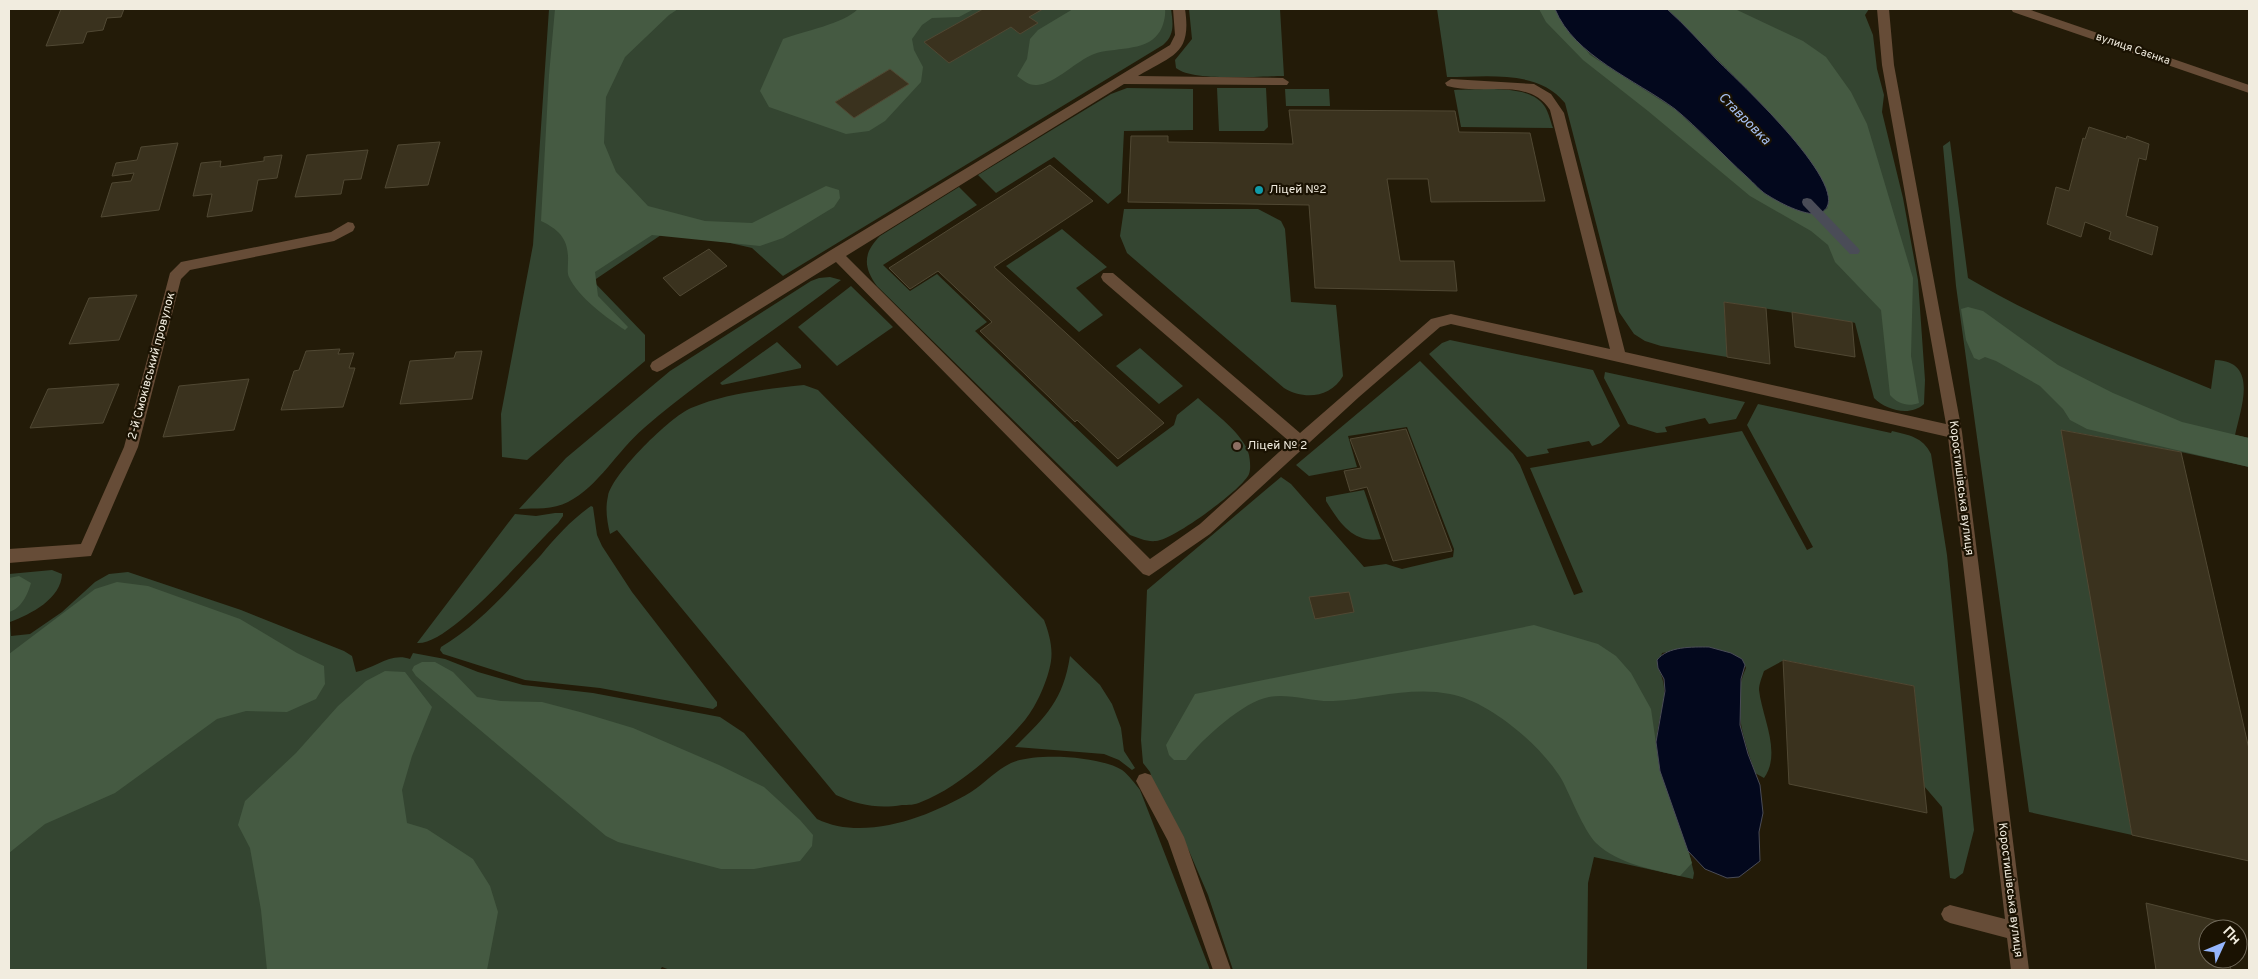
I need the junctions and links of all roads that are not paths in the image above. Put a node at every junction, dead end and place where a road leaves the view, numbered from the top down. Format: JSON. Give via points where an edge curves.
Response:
{"nodes":[{"id":1,"x":1180,"y":9,"type":"edge"},
{"id":2,"x":1883,"y":9,"type":"edge"},
{"id":3,"x":2017,"y":9,"type":"edge"},
{"id":4,"x":1120,"y":80,"type":"junction"},
{"id":5,"x":1284,"y":82,"type":"dead end"},
{"id":6,"x":1451,"y":83,"type":"dead end"},
{"id":7,"x":2249,"y":89,"type":"edge"},
{"id":8,"x":348,"y":227,"type":"dead end"},
{"id":9,"x":836,"y":254,"type":"junction"},
{"id":10,"x":1108,"y":277,"type":"dead end"},
{"id":11,"x":1618,"y":357,"type":"junction"},
{"id":12,"x":657,"y":366,"type":"dead end"},
{"id":13,"x":1955,"y":432,"type":"junction"},
{"id":14,"x":1300,"y":442,"type":"junction"},
{"id":15,"x":9,"y":556,"type":"edge"},
{"id":16,"x":1145,"y":781,"type":"dead end"},
{"id":17,"x":1950,"y":914,"type":"dead end"},
{"id":18,"x":2015,"y":931,"type":"junction"},
{"id":19,"x":1222,"y":970,"type":"edge"},
{"id":20,"x":2020,"y":970,"type":"edge"}],
"edges":[{"from":1,"to":4,"type":"street","via":[[1180,43]]},
{"from":2,"to":13,"type":"street","name":"Коростишівська вулиця","via":[[1888,65]]},
{"from":3,"to":7,"type":"street","name":"вулиця Саєнка"},
{"from":4,"to":5,"type":"street"},
{"from":4,"to":9,"type":"street"},
{"from":6,"to":11,"type":"street","via":[[1530,87],[1553,102]]},
{"from":8,"to":15,"type":"street","name":"2-й Смоківський провулок","via":[[334,236],[186,266],[176,277],[131,447],[86,551]]},
{"from":9,"to":12,"type":"street"},
{"from":9,"to":14,"type":"street","via":[[1149,569],[1205,529]]},
{"from":10,"to":14,"type":"street"},
{"from":11,"to":13,"type":"street"},
{"from":11,"to":14,"type":"street","via":[[1451,319],[1436,323]]},
{"from":13,"to":18,"type":"street","name":"Коростишівська вулиця"},
{"from":16,"to":19,"type":"street","via":[[1175,837]]},
{"from":17,"to":18,"type":"street"},
{"from":18,"to":20,"type":"street","name":"Коростишівська вулиця"}]}
